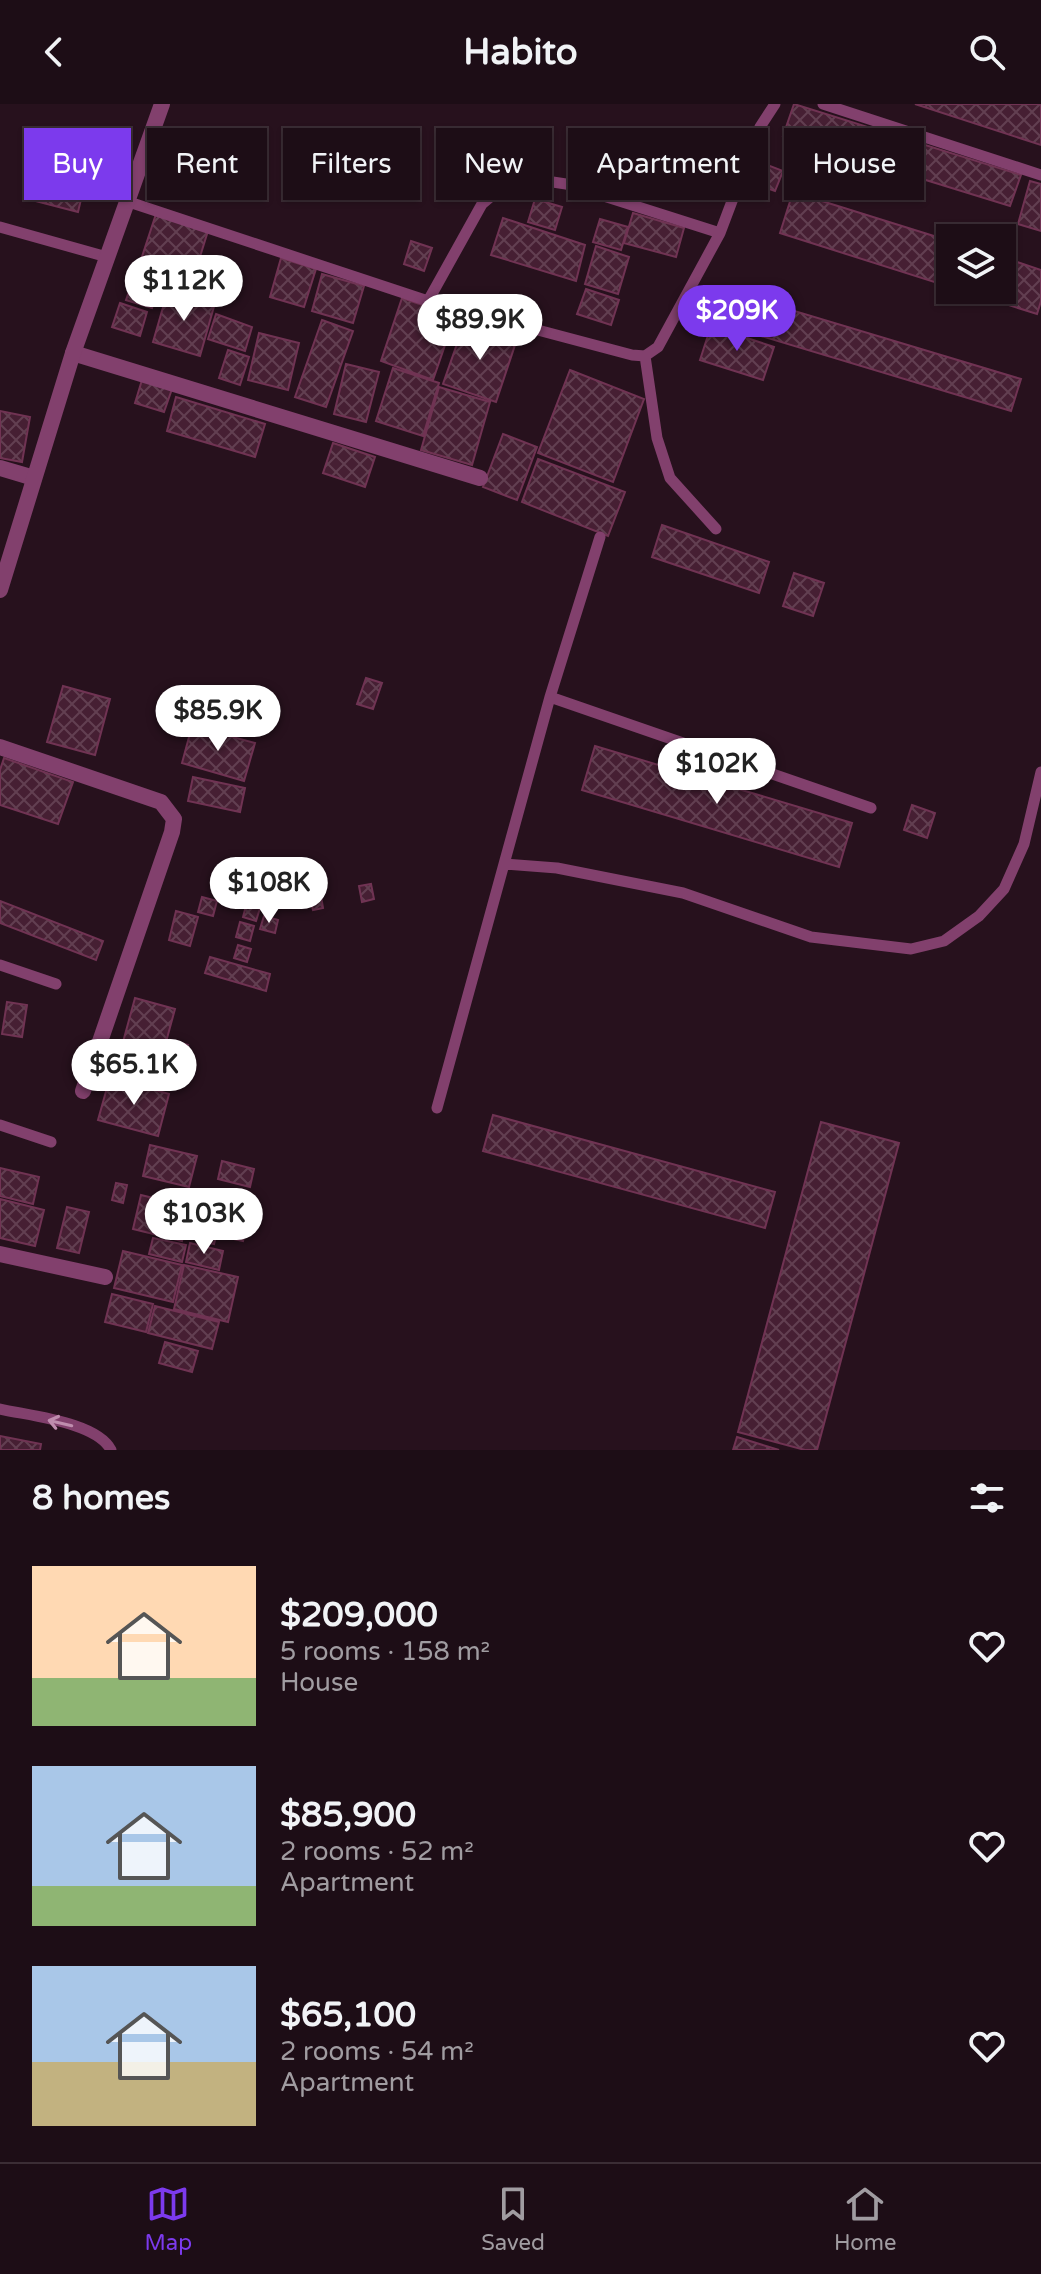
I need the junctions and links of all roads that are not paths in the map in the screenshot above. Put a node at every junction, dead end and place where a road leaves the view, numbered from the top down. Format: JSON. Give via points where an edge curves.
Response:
{"nodes":[{"id":1,"x":162,"y":104,"type":"edge"},
{"id":2,"x":775,"y":104,"type":"edge"},
{"id":3,"x":823,"y":104,"type":"edge"},
{"id":4,"x":1041,"y":175,"type":"edge"},
{"id":5,"x":126,"y":201,"type":"junction"},
{"id":6,"x":0,"y":227,"type":"edge"},
{"id":7,"x":720,"y":233,"type":"junction"},
{"id":8,"x":107,"y":257,"type":"junction"},
{"id":9,"x":428,"y":301,"type":"junction"},
{"id":10,"x":73,"y":353,"type":"junction"},
{"id":11,"x":645,"y":356,"type":"junction"},
{"id":12,"x":0,"y":468,"type":"edge"},
{"id":13,"x":34,"y":478,"type":"junction"},
{"id":14,"x":480,"y":478,"type":"dead end"},
{"id":15,"x":716,"y":529,"type":"dead end"},
{"id":16,"x":600,"y":537,"type":"dead end"},
{"id":17,"x":0,"y":590,"type":"edge"},
{"id":18,"x":550,"y":697,"type":"junction"},
{"id":19,"x":0,"y":747,"type":"edge"},
{"id":20,"x":1041,"y":772,"type":"edge"},
{"id":21,"x":871,"y":808,"type":"dead end"},
{"id":22,"x":504,"y":864,"type":"junction"},
{"id":23,"x":0,"y":965,"type":"edge"},
{"id":24,"x":56,"y":984,"type":"dead end"},
{"id":25,"x":83,"y":1091,"type":"dead end"},
{"id":26,"x":437,"y":1108,"type":"dead end"},
{"id":27,"x":0,"y":1125,"type":"edge"},
{"id":28,"x":51,"y":1142,"type":"dead end"},
{"id":29,"x":0,"y":1254,"type":"edge"},
{"id":30,"x":105,"y":1277,"type":"dead end"},
{"id":31,"x":0,"y":1409,"type":"edge"},
{"id":32,"x":111,"y":1450,"type":"edge"}],
"edges":[{"from":1,"to":5,"type":"street"},
{"from":2,"to":7,"type":"lane","via":[[760,127]]},
{"from":3,"to":4,"type":"lane"},
{"from":5,"to":8,"type":"street"},
{"from":5,"to":9,"type":"lane"},
{"from":6,"to":8,"type":"lane"},
{"from":7,"to":9,"type":"lane","via":[[566,184],[526,178],[501,188],[482,204]]},
{"from":7,"to":11,"type":"lane","via":[[658,347]]},
{"from":8,"to":10,"type":"street"},
{"from":9,"to":11,"type":"lane"},
{"from":10,"to":13,"type":"street"},
{"from":10,"to":14,"type":"street"},
{"from":11,"to":15,"type":"lane","via":[[657,438],[670,478]]},
{"from":12,"to":13,"type":"street"},
{"from":13,"to":17,"type":"street"},
{"from":16,"to":18,"type":"lane"},
{"from":18,"to":21,"type":"lane"},
{"from":18,"to":22,"type":"lane"},
{"from":19,"to":25,"type":"street","via":[[161,802],[174,819]]},
{"from":20,"to":22,"type":"lane","via":[[1024,844],[1004,889],[979,916],[944,941],[911,949],[811,937],[683,893],[557,868]]},
{"from":22,"to":26,"type":"lane"},
{"from":23,"to":24,"type":"lane"},
{"from":27,"to":28,"type":"lane"},
{"from":29,"to":30,"type":"street"},
{"from":32,"to":31,"type":"lane","one_way":true,"via":[[90,1430]]}]}
